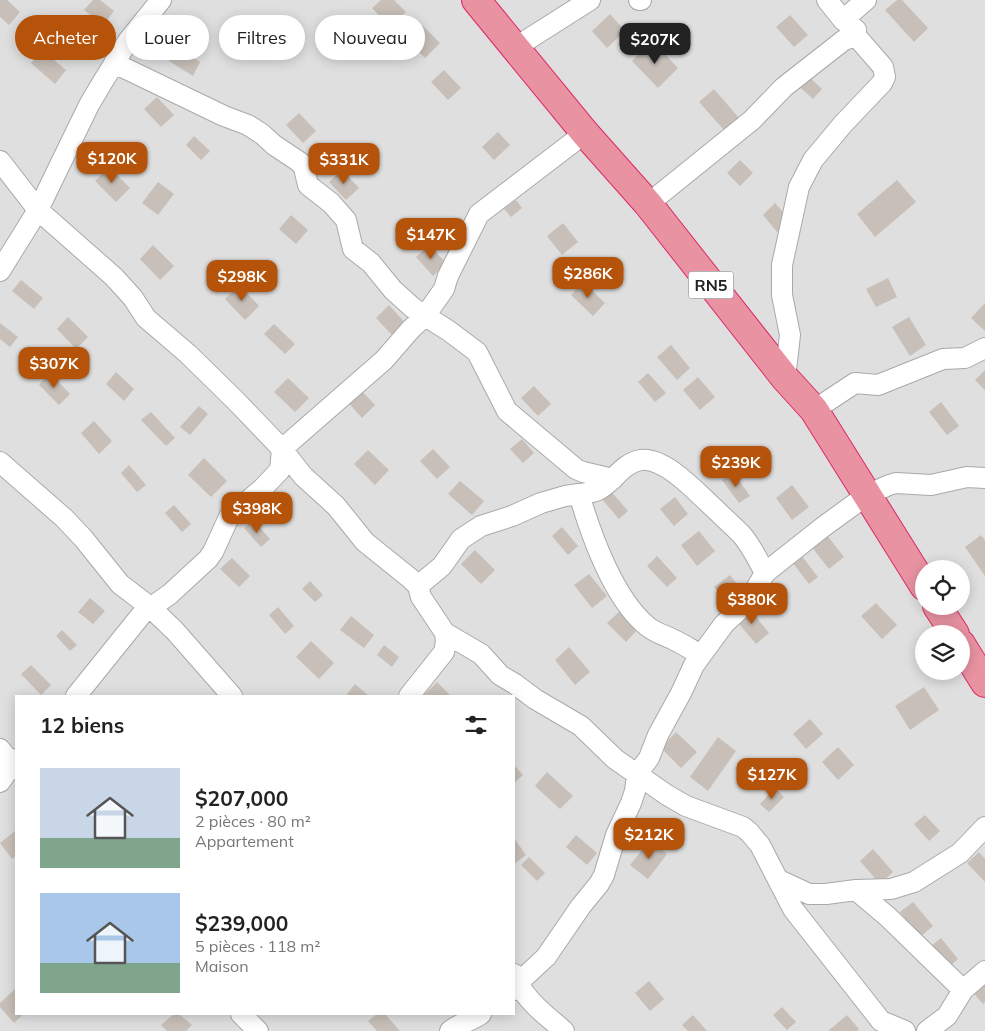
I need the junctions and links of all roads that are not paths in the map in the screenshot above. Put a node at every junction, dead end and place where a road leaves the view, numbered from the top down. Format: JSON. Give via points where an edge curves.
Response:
{"nodes":[{"id":1,"x":161,"y":0,"type":"edge"},
{"id":2,"x":476,"y":0,"type":"edge"},
{"id":3,"x":590,"y":0,"type":"edge"},
{"id":4,"x":827,"y":0,"type":"edge"},
{"id":5,"x":866,"y":0,"type":"edge"},
{"id":6,"x":843,"y":20,"type":"junction"},
{"id":7,"x":856,"y":36,"type":"junction"},
{"id":8,"x":516,"y":47,"type":"junction"},
{"id":9,"x":114,"y":63,"type":"junction"},
{"id":10,"x":585,"y":133,"type":"junction"},
{"id":11,"x":0,"y":161,"type":"edge"},
{"id":12,"x":648,"y":204,"type":"junction"},
{"id":13,"x":38,"y":210,"type":"junction"},
{"id":14,"x":0,"y":271,"type":"edge"},
{"id":15,"x":425,"y":316,"type":"junction"},
{"id":16,"x":985,"y":348,"type":"edge"},
{"id":17,"x":785,"y":378,"type":"junction"},
{"id":18,"x":814,"y":410,"type":"junction"},
{"id":19,"x":282,"y":449,"type":"junction"},
{"id":20,"x":0,"y":462,"type":"edge"},
{"id":21,"x":985,"y":478,"type":"edge"},
{"id":22,"x":613,"y":479,"type":"junction"},
{"id":23,"x":579,"y":494,"type":"junction"},
{"id":24,"x":867,"y":496,"type":"junction"},
{"id":25,"x":915,"y":572,"type":"edge"},
{"id":26,"x":765,"y":573,"type":"junction"},
{"id":27,"x":418,"y":586,"type":"junction"},
{"id":28,"x":150,"y":607,"type":"junction"},
{"id":29,"x":445,"y":633,"type":"junction"},
{"id":30,"x":701,"y":655,"type":"junction"},
{"id":31,"x":970,"y":659,"type":"edge"},
{"id":32,"x":985,"y":683,"type":"edge"},
{"id":33,"x":77,"y":695,"type":"edge"},
{"id":34,"x":231,"y":695,"type":"edge"},
{"id":35,"x":410,"y":695,"type":"edge"},
{"id":36,"x":11,"y":760,"type":"edge"},
{"id":37,"x":637,"y":774,"type":"junction"},
{"id":38,"x":0,"y":782,"type":"edge"},
{"id":39,"x":985,"y":827,"type":"edge"},
{"id":40,"x":779,"y":880,"type":"junction"},
{"id":41,"x":856,"y":890,"type":"junction"},
{"id":42,"x":985,"y":970,"type":"edge"},
{"id":43,"x":516,"y":982,"type":"edge"},
{"id":44,"x":963,"y":990,"type":"junction"},
{"id":45,"x":480,"y":1015,"type":"edge"},
{"id":46,"x":235,"y":1018,"type":"edge"},
{"id":47,"x":258,"y":1031,"type":"edge"},
{"id":48,"x":450,"y":1031,"type":"edge"},
{"id":49,"x":564,"y":1031,"type":"edge"},
{"id":50,"x":905,"y":1031,"type":"edge"},
{"id":51,"x":927,"y":1031,"type":"edge"}],
"edges":[{"from":1,"to":9,"type":"street"},
{"from":2,"to":8,"type":"highway","number":"RN5"},
{"from":3,"to":8,"type":"street"},
{"from":4,"to":6,"type":"street"},
{"from":5,"to":6,"type":"street"},
{"from":6,"to":7,"type":"street","via":[[856,30]]},
{"from":7,"to":12,"type":"street","via":[[844,40],[784,87],[738,132]]},
{"from":7,"to":17,"type":"street","via":[[882,68],[885,77],[813,160],[799,187],[782,265],[782,295],[790,335]]},
{"from":8,"to":10,"type":"highway","number":"RN5"},
{"from":9,"to":13,"type":"street","via":[[89,105]]},
{"from":9,"to":15,"type":"street","via":[[248,125],[301,163],[308,185],[346,220],[354,249],[371,263],[393,290]]},
{"from":10,"to":12,"type":"highway","number":"RN5"},
{"from":10,"to":15,"type":"street","via":[[480,214],[444,289]]},
{"from":11,"to":13,"type":"street"},
{"from":12,"to":17,"type":"highway","number":"RN5"},
{"from":13,"to":14,"type":"street"},
{"from":13,"to":19,"type":"street","via":[[114,277],[146,318],[188,354]]},
{"from":15,"to":19,"type":"street","via":[[384,360]]},
{"from":15,"to":22,"type":"street","via":[[477,352],[501,402],[512,415],[576,469]]},
{"from":16,"to":18,"type":"street","via":[[965,358],[943,359],[878,385],[855,383]]},
{"from":17,"to":18,"type":"highway","number":"RN5"},
{"from":18,"to":24,"type":"highway","number":"RN5"},
{"from":19,"to":27,"type":"street","via":[[302,476],[336,506],[365,542]]},
{"from":19,"to":28,"type":"street","via":[[280,470],[229,517],[208,559]]},
{"from":20,"to":28,"type":"street","via":[[83,538],[120,584]]},
{"from":21,"to":24,"type":"street","via":[[967,477],[932,485],[896,483]]},
{"from":22,"to":23,"type":"street","via":[[597,491]]},
{"from":22,"to":26,"type":"street","via":[[621,470],[642,460],[661,465],[692,487],[742,535]]},
{"from":23,"to":27,"type":"street","via":[[541,503],[481,526],[461,539],[442,566]]},
{"from":23,"to":30,"type":"street","via":[[611,578],[626,601],[646,625]]},
{"from":24,"to":25,"type":"highway","number":"RN5"},
{"from":24,"to":26,"type":"street"},
{"from":26,"to":30,"type":"street","via":[[749,601],[724,624]]},
{"from":27,"to":29,"type":"street","via":[[421,597]]},
{"from":28,"to":33,"type":"street"},
{"from":28,"to":34,"type":"street"},
{"from":29,"to":35,"type":"street","via":[[444,652]]},
{"from":29,"to":37,"type":"street","via":[[481,654],[500,675],[535,699],[581,726],[615,759]]},
{"from":30,"to":37,"type":"street","via":[[649,758]]},
{"from":31,"to":32,"type":"highway"},
{"from":36,"to":38,"type":"street"},
{"from":37,"to":40,"type":"street","via":[[686,806],[749,832]]},
{"from":37,"to":43,"type":"street","via":[[636,791],[599,884],[546,957]]},
{"from":39,"to":41,"type":"street","via":[[960,853],[914,882],[890,889]]},
{"from":40,"to":41,"type":"street","via":[[809,894]]},
{"from":40,"to":50,"type":"street","via":[[793,909],[881,1021]]},
{"from":41,"to":44,"type":"street"},
{"from":42,"to":44,"type":"street"},
{"from":43,"to":49,"type":"street","via":[[544,1016]]},
{"from":44,"to":51,"type":"street","via":[[947,1016]]},
{"from":45,"to":48,"type":"street"},
{"from":46,"to":47,"type":"street"}]}
